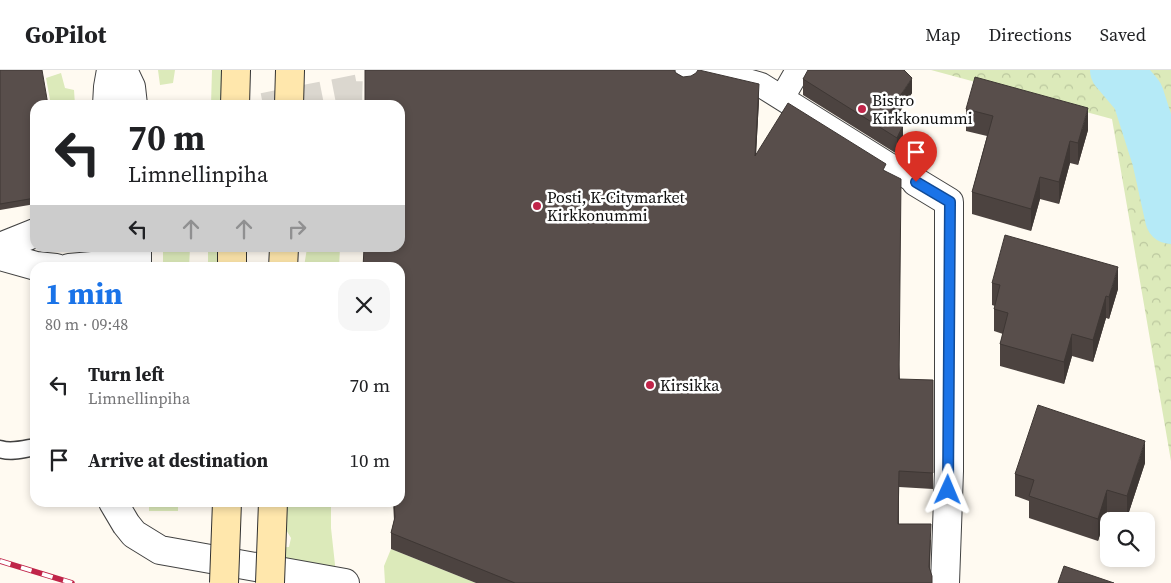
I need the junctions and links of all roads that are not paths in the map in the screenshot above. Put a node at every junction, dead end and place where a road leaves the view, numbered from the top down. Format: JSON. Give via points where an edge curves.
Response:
{"nodes":[{"id":1,"x":110,"y":70,"type":"edge"},
{"id":2,"x":124,"y":70,"type":"edge"},
{"id":3,"x":236,"y":70,"type":"edge"},
{"id":4,"x":290,"y":70,"type":"edge"},
{"id":5,"x":710,"y":70,"type":"edge"},
{"id":6,"x":798,"y":70,"type":"edge"},
{"id":7,"x":782,"y":98,"type":"junction"},
{"id":8,"x":107,"y":100,"type":"edge"},
{"id":9,"x":132,"y":100,"type":"edge"},
{"id":10,"x":235,"y":100,"type":"edge"},
{"id":11,"x":289,"y":100,"type":"edge"},
{"id":12,"x":916,"y":182,"type":"joint"},
{"id":13,"x":30,"y":235,"type":"edge"},
{"id":14,"x":0,"y":247,"type":"edge"},
{"id":15,"x":125,"y":252,"type":"edge"},
{"id":16,"x":0,"y":256,"type":"edge"},
{"id":17,"x":104,"y":260,"type":"edge"},
{"id":18,"x":30,"y":264,"type":"edge"},
{"id":19,"x":30,"y":448,"type":"edge"},
{"id":20,"x":0,"y":449,"type":"edge"},
{"id":21,"x":227,"y":507,"type":"edge"},
{"id":22,"x":273,"y":507,"type":"edge"},
{"id":23,"x":123,"y":510,"type":"edge"},
{"id":24,"x":224,"y":583,"type":"edge"},
{"id":25,"x":270,"y":583,"type":"edge"},
{"id":26,"x":345,"y":583,"type":"edge"},
{"id":27,"x":946,"y":583,"type":"edge"}],
"edges":[{"from":1,"to":8,"type":"street"},
{"from":2,"to":9,"type":"street"},
{"from":3,"to":10,"type":"main road"},
{"from":4,"to":11,"type":"main road"},
{"from":5,"to":7,"type":"street","via":[[761,85]]},
{"from":6,"to":7,"type":"street"},
{"from":7,"to":12,"type":"street"},
{"from":12,"to":27,"type":"street","via":[[950,202]]},
{"from":13,"to":14,"type":"street"},
{"from":15,"to":17,"type":"street"},
{"from":16,"to":18,"type":"street"},
{"from":19,"to":20,"type":"lane"},
{"from":21,"to":24,"type":"main road","bridge":true},
{"from":22,"to":25,"type":"main road","bridge":true},
{"from":23,"to":26,"type":"street","via":[[134,534],[160,550]]}]}
